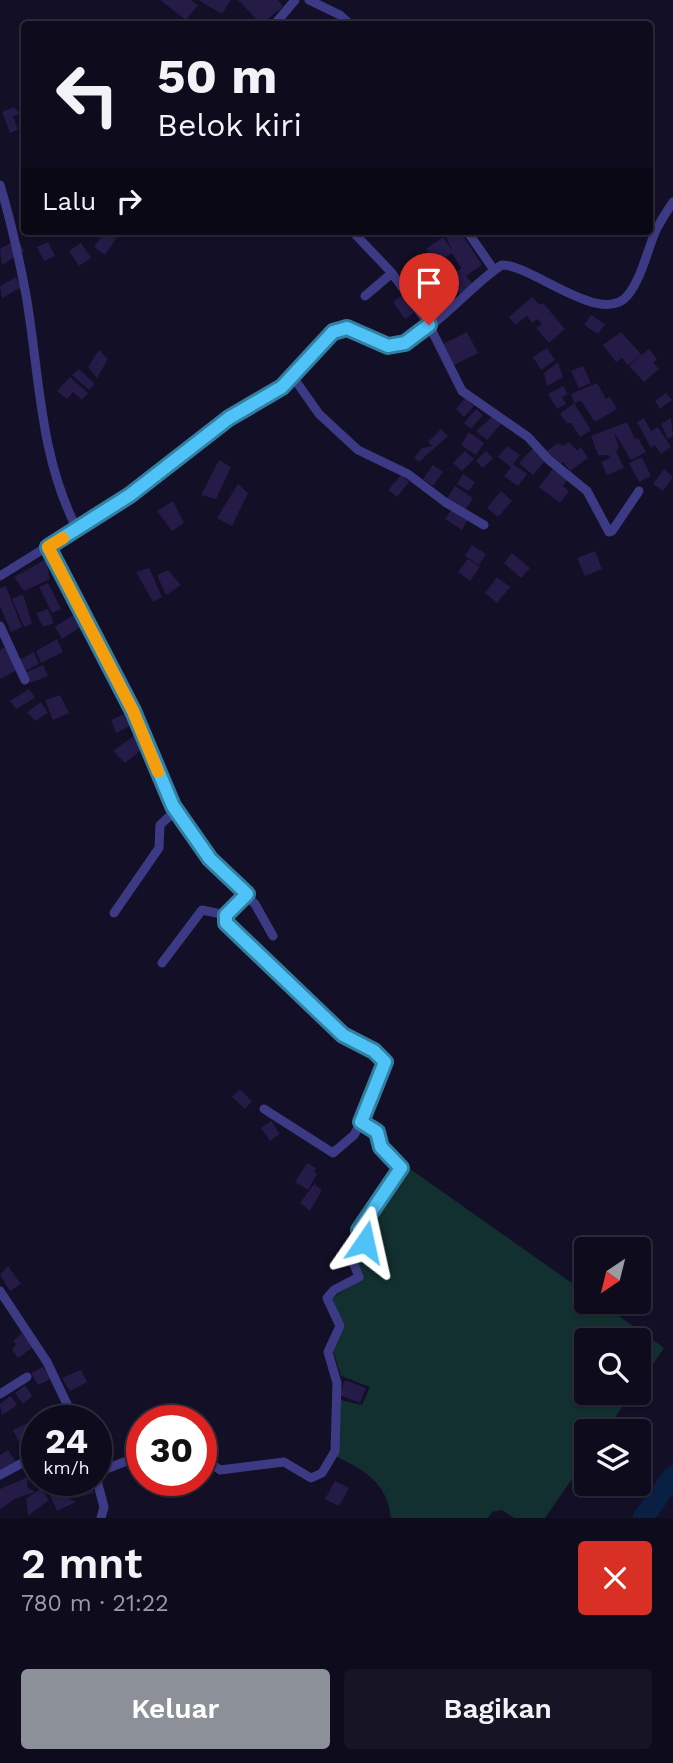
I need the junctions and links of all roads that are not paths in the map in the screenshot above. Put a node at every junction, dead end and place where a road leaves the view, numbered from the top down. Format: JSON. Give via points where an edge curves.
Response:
{"nodes":[{"id":1,"x":295,"y":0,"type":"edge"},
{"id":2,"x":309,"y":0,"type":"edge"},
{"id":3,"x":278,"y":21,"type":"edge"},
{"id":4,"x":347,"y":21,"type":"edge"},
{"id":5,"x":0,"y":185,"type":"edge"},
{"id":6,"x":673,"y":202,"type":"edge"},
{"id":7,"x":356,"y":235,"type":"edge"},
{"id":8,"x":470,"y":235,"type":"edge"},
{"id":9,"x":494,"y":270,"type":"junction"},
{"id":10,"x":391,"y":273,"type":"junction"},
{"id":11,"x":365,"y":296,"type":"dead end"},
{"id":12,"x":429,"y":325,"type":"junction"},
{"id":13,"x":293,"y":377,"type":"junction"},
{"id":14,"x":639,"y":491,"type":"dead end"},
{"id":15,"x":484,"y":525,"type":"dead end"},
{"id":16,"x":77,"y":529,"type":"junction"},
{"id":17,"x":48,"y":547,"type":"junction"},
{"id":18,"x":0,"y":576,"type":"edge"},
{"id":19,"x":0,"y":626,"type":"edge"},
{"id":20,"x":25,"y":680,"type":"dead end"},
{"id":21,"x":176,"y":810,"type":"junction"},
{"id":22,"x":247,"y":894,"type":"junction"},
{"id":23,"x":114,"y":913,"type":"dead end"},
{"id":24,"x":226,"y":915,"type":"junction"},
{"id":25,"x":273,"y":936,"type":"dead end"},
{"id":26,"x":162,"y":963,"type":"dead end"},
{"id":27,"x":264,"y":1109,"type":"dead end"},
{"id":28,"x":361,"y":1122,"type":"junction"},
{"id":29,"x":0,"y":1291,"type":"edge"},
{"id":30,"x":27,"y":1377,"type":"dead end"},
{"id":31,"x":0,"y":1394,"type":"edge"},
{"id":32,"x":67,"y":1405,"type":"edge"},
{"id":33,"x":21,"y":1464,"type":"edge"},
{"id":34,"x":217,"y":1468,"type":"edge"},
{"id":35,"x":0,"y":1475,"type":"edge"},
{"id":36,"x":101,"y":1496,"type":"edge"},
{"id":37,"x":101,"y":1518,"type":"edge"}],
"edges":[{"from":1,"to":3,"type":"street"},
{"from":2,"to":4,"type":"street"},
{"from":5,"to":16,"type":"street","via":[[26,295],[50,460]]},
{"from":6,"to":9,"type":"street","via":[[657,227],[631,290],[621,301],[582,300],[509,265]]},
{"from":7,"to":10,"type":"street"},
{"from":8,"to":9,"type":"street"},
{"from":9,"to":12,"type":"street"},
{"from":10,"to":11,"type":"street"},
{"from":10,"to":12,"type":"street"},
{"from":12,"to":13,"type":"street","via":[[405,343],[388,346],[340,329],[325,339]]},
{"from":12,"to":14,"type":"street","via":[[462,391],[528,437],[587,491],[608,532]]},
{"from":13,"to":15,"type":"street","via":[[320,414],[358,450],[408,474]]},
{"from":13,"to":16,"type":"street"},
{"from":16,"to":17,"type":"street"},
{"from":17,"to":18,"type":"street"},
{"from":17,"to":21,"type":"street","via":[[133,711]]},
{"from":19,"to":20,"type":"street"},
{"from":21,"to":22,"type":"street","via":[[210,859]]},
{"from":21,"to":23,"type":"street","via":[[160,825],[159,848]]},
{"from":22,"to":24,"type":"street"},
{"from":22,"to":25,"type":"street"},
{"from":24,"to":26,"type":"street","via":[[204,909],[199,912]]},
{"from":24,"to":28,"type":"street","via":[[226,923],[280,978],[343,1035],[385,1062]]},
{"from":27,"to":28,"type":"street","via":[[332,1153],[354,1135]]},
{"from":28,"to":34,"type":"street","via":[[377,1132],[381,1147],[401,1168],[359,1230],[365,1242],[353,1262],[359,1277],[327,1298],[340,1326],[328,1352],[337,1383],[335,1454],[316,1478],[284,1462]]},
{"from":29,"to":32,"type":"street","via":[[47,1362]]},
{"from":30,"to":31,"type":"street"},
{"from":33,"to":35,"type":"street"},
{"from":36,"to":37,"type":"street"}]}
